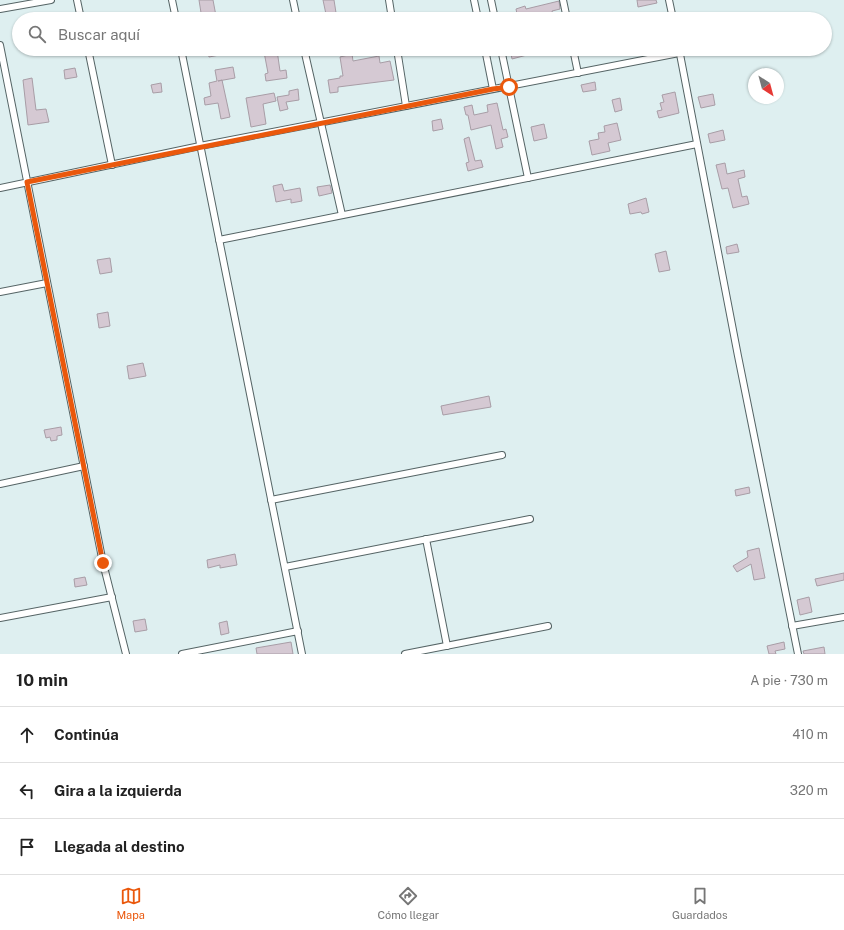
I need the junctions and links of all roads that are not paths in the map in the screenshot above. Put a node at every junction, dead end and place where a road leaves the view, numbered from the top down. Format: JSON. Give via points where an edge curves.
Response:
{"nodes":[{"id":1,"x":51,"y":0,"type":"edge"},
{"id":2,"x":77,"y":0,"type":"edge"},
{"id":3,"x":172,"y":0,"type":"edge"},
{"id":4,"x":293,"y":0,"type":"edge"},
{"id":5,"x":389,"y":0,"type":"edge"},
{"id":6,"x":474,"y":0,"type":"edge"},
{"id":7,"x":491,"y":0,"type":"edge"},
{"id":8,"x":563,"y":0,"type":"edge"},
{"id":9,"x":669,"y":0,"type":"edge"},
{"id":10,"x":0,"y":9,"type":"edge"},
{"id":11,"x":80,"y":12,"type":"edge"},
{"id":12,"x":175,"y":12,"type":"edge"},
{"id":13,"x":296,"y":12,"type":"edge"},
{"id":14,"x":391,"y":12,"type":"edge"},
{"id":15,"x":477,"y":12,"type":"edge"},
{"id":16,"x":494,"y":12,"type":"edge"},
{"id":17,"x":566,"y":12,"type":"edge"},
{"id":18,"x":672,"y":12,"type":"edge"},
{"id":19,"x":0,"y":45,"type":"edge"},
{"id":20,"x":89,"y":56,"type":"edge"},
{"id":21,"x":183,"y":56,"type":"edge"},
{"id":22,"x":306,"y":56,"type":"edge"},
{"id":23,"x":398,"y":56,"type":"edge"},
{"id":24,"x":486,"y":56,"type":"edge"},
{"id":25,"x":502,"y":56,"type":"edge"},
{"id":26,"x":574,"y":56,"type":"edge"},
{"id":27,"x":656,"y":56,"type":"edge"},
{"id":28,"x":680,"y":56,"type":"edge"},
{"id":29,"x":578,"y":73,"type":"junction"},
{"id":30,"x":509,"y":87,"type":"junction"},
{"id":31,"x":493,"y":89,"type":"junction"},
{"id":32,"x":406,"y":106,"type":"junction"},
{"id":33,"x":321,"y":123,"type":"junction"},
{"id":34,"x":697,"y":144,"type":"junction"},
{"id":35,"x":200,"y":146,"type":"junction"},
{"id":36,"x":112,"y":164,"type":"junction"},
{"id":37,"x":528,"y":178,"type":"junction"},
{"id":38,"x":27,"y":182,"type":"junction"},
{"id":39,"x":0,"y":188,"type":"edge"},
{"id":40,"x":342,"y":215,"type":"junction"},
{"id":41,"x":219,"y":240,"type":"junction"},
{"id":42,"x":48,"y":283,"type":"junction"},
{"id":43,"x":0,"y":292,"type":"edge"},
{"id":44,"x":502,"y":455,"type":"dead end"},
{"id":45,"x":84,"y":466,"type":"junction"},
{"id":46,"x":0,"y":484,"type":"edge"},
{"id":47,"x":272,"y":500,"type":"junction"},
{"id":48,"x":530,"y":519,"type":"dead end"},
{"id":49,"x":426,"y":539,"type":"junction"},
{"id":50,"x":285,"y":567,"type":"junction"},
{"id":51,"x":112,"y":597,"type":"junction"},
{"id":52,"x":844,"y":617,"type":"edge"},
{"id":53,"x":0,"y":618,"type":"edge"},
{"id":54,"x":548,"y":626,"type":"dead end"},
{"id":55,"x":792,"y":626,"type":"junction"},
{"id":56,"x":298,"y":631,"type":"junction"},
{"id":57,"x":447,"y":646,"type":"junction"},
{"id":58,"x":126,"y":654,"type":"edge"},
{"id":59,"x":182,"y":654,"type":"edge"},
{"id":60,"x":302,"y":654,"type":"edge"},
{"id":61,"x":406,"y":654,"type":"edge"},
{"id":62,"x":798,"y":654,"type":"edge"}],
"edges":[{"from":1,"to":10,"type":"street"},
{"from":2,"to":11,"type":"street"},
{"from":3,"to":12,"type":"street"},
{"from":4,"to":13,"type":"street"},
{"from":5,"to":14,"type":"street"},
{"from":6,"to":15,"type":"street"},
{"from":7,"to":16,"type":"street"},
{"from":8,"to":17,"type":"street"},
{"from":9,"to":18,"type":"street"},
{"from":19,"to":38,"type":"street"},
{"from":20,"to":36,"type":"street"},
{"from":21,"to":35,"type":"street"},
{"from":22,"to":33,"type":"street"},
{"from":23,"to":32,"type":"street"},
{"from":24,"to":31,"type":"street"},
{"from":25,"to":30,"type":"street"},
{"from":26,"to":29,"type":"street"},
{"from":27,"to":29,"type":"street"},
{"from":28,"to":34,"type":"street"},
{"from":29,"to":30,"type":"street"},
{"from":30,"to":31,"type":"street"},
{"from":30,"to":37,"type":"street"},
{"from":31,"to":32,"type":"street"},
{"from":32,"to":33,"type":"street"},
{"from":33,"to":35,"type":"street"},
{"from":33,"to":40,"type":"street"},
{"from":34,"to":37,"type":"street"},
{"from":34,"to":55,"type":"street"},
{"from":35,"to":36,"type":"street"},
{"from":35,"to":41,"type":"street"},
{"from":36,"to":38,"type":"street"},
{"from":37,"to":40,"type":"street"},
{"from":38,"to":39,"type":"street"},
{"from":38,"to":42,"type":"street"},
{"from":40,"to":41,"type":"street"},
{"from":41,"to":47,"type":"street"},
{"from":42,"to":43,"type":"street"},
{"from":42,"to":45,"type":"street"},
{"from":44,"to":47,"type":"street"},
{"from":45,"to":46,"type":"street"},
{"from":45,"to":51,"type":"street"},
{"from":47,"to":50,"type":"street"},
{"from":48,"to":49,"type":"street"},
{"from":49,"to":50,"type":"street"},
{"from":49,"to":57,"type":"street"},
{"from":50,"to":56,"type":"street"},
{"from":51,"to":53,"type":"street"},
{"from":51,"to":58,"type":"street"},
{"from":52,"to":55,"type":"street"},
{"from":54,"to":57,"type":"street"},
{"from":55,"to":62,"type":"street"},
{"from":56,"to":59,"type":"street"},
{"from":56,"to":60,"type":"street"},
{"from":57,"to":61,"type":"street"}]}
